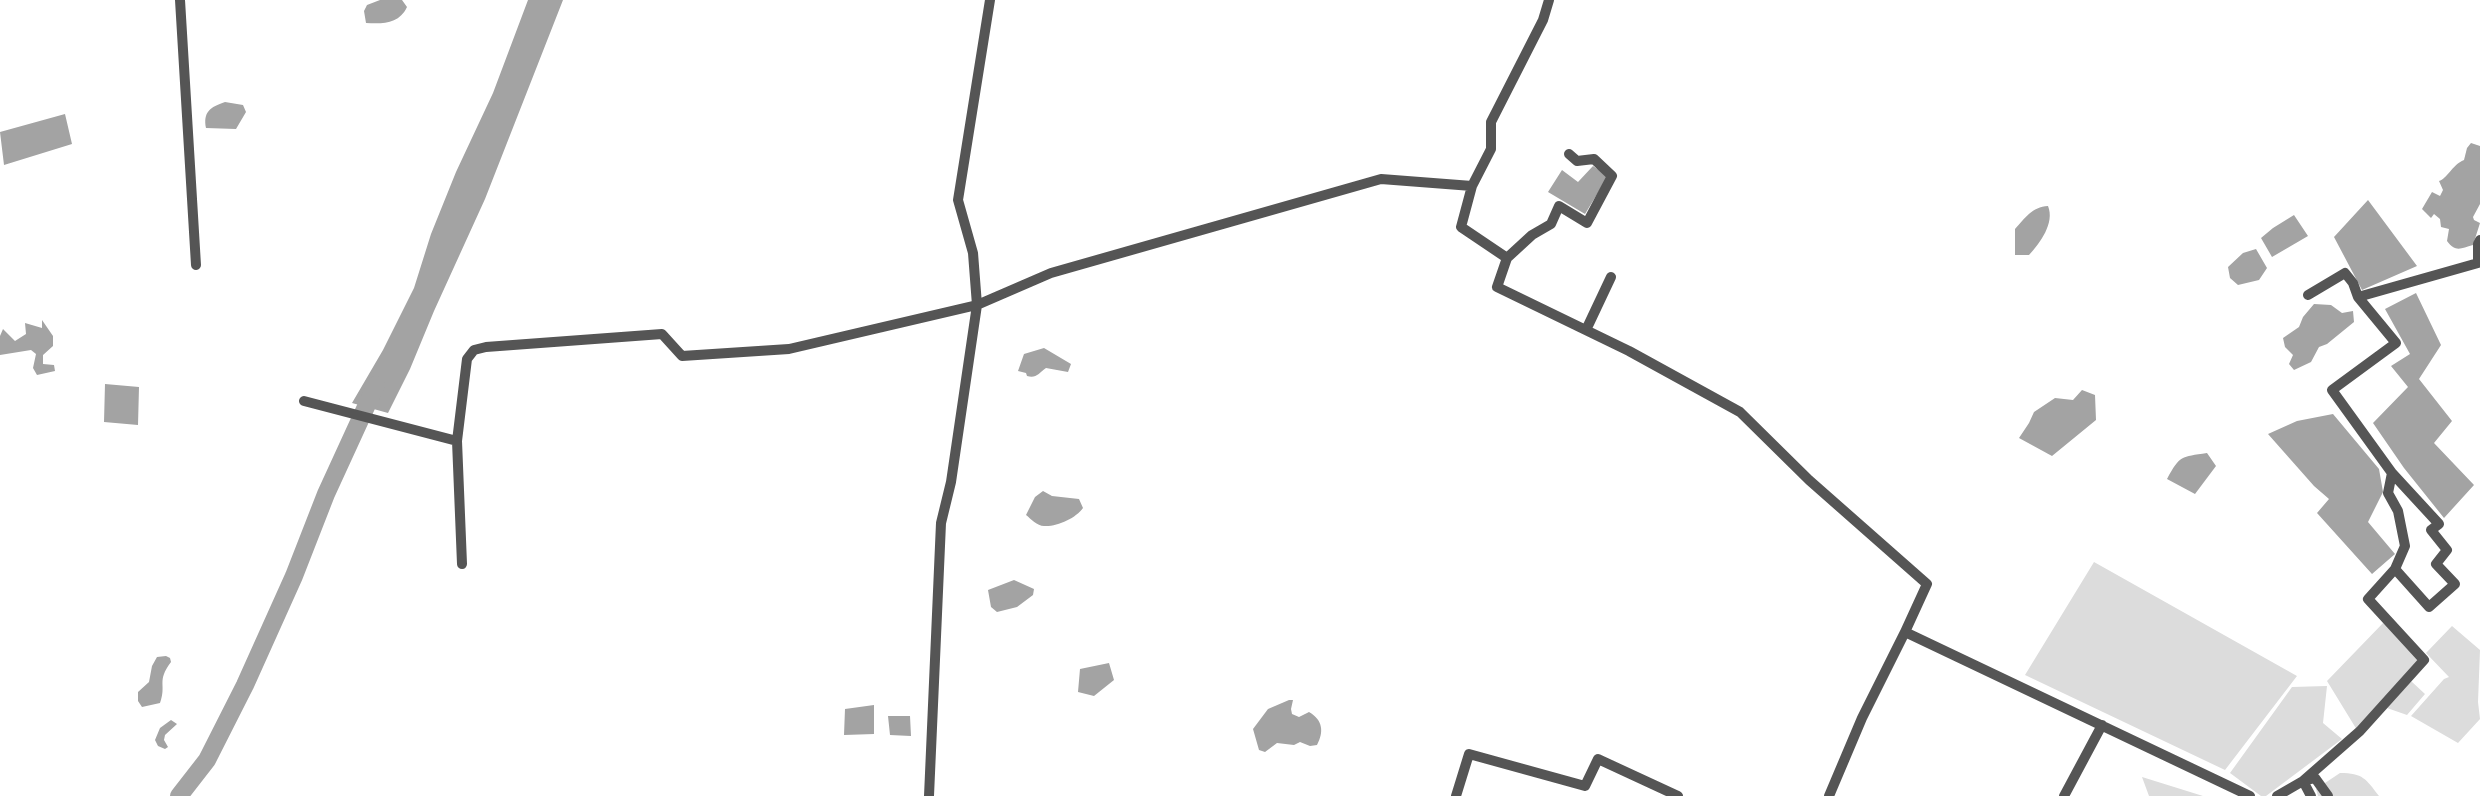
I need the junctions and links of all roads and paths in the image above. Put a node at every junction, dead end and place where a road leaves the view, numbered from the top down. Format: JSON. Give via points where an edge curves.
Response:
{"nodes":[{"id":1,"x":180,"y":0,"type":"edge"},
{"id":2,"x":990,"y":0,"type":"edge"},
{"id":3,"x":1549,"y":0,"type":"edge"},
{"id":4,"x":1568,"y":154,"type":"dead end"},
{"id":5,"x":1472,"y":186,"type":"junction"},
{"id":6,"x":2480,"y":240,"type":"edge"},
{"id":7,"x":1507,"y":258,"type":"junction"},
{"id":8,"x":196,"y":265,"type":"dead end"},
{"id":9,"x":1611,"y":277,"type":"dead end"},
{"id":10,"x":2308,"y":294,"type":"dead end"},
{"id":11,"x":2358,"y":297,"type":"junction"},
{"id":12,"x":977,"y":305,"type":"junction"},
{"id":13,"x":1586,"y":330,"type":"junction"},
{"id":14,"x":304,"y":401,"type":"dead end"},
{"id":15,"x":457,"y":441,"type":"junction"},
{"id":16,"x":2392,"y":473,"type":"junction"},
{"id":17,"x":462,"y":564,"type":"dead end"},
{"id":18,"x":2395,"y":569,"type":"junction"},
{"id":19,"x":1905,"y":632,"type":"junction"},
{"id":20,"x":2102,"y":726,"type":"junction"},
{"id":21,"x":2303,"y":781,"type":"junction"},
{"id":22,"x":929,"y":796,"type":"edge"},
{"id":23,"x":1456,"y":796,"type":"edge"},
{"id":24,"x":1678,"y":796,"type":"edge"},
{"id":25,"x":1829,"y":796,"type":"edge"},
{"id":26,"x":2064,"y":796,"type":"edge"},
{"id":27,"x":2250,"y":796,"type":"edge"},
{"id":28,"x":2277,"y":796,"type":"edge"},
{"id":29,"x":2311,"y":796,"type":"edge"},
{"id":30,"x":2328,"y":796,"type":"edge"}],
"edges":[{"from":1,"to":8,"type":"street"},
{"from":2,"to":12,"type":"street","via":[[958,200],[973,253]]},
{"from":3,"to":5,"type":"street","via":[[1543,20],[1492,122],[1491,149]]},
{"from":4,"to":7,"type":"street","via":[[1577,161],[1594,159],[1612,176],[1586,223],[1559,206],[1551,224],[1532,235]]},
{"from":5,"to":7,"type":"street","via":[[1461,227]]},
{"from":5,"to":12,"type":"street","via":[[1381,179],[1051,273]]},
{"from":6,"to":11,"type":"street","via":[[2478,263]]},
{"from":7,"to":13,"type":"street","via":[[1496,287]]},
{"from":9,"to":13,"type":"street"},
{"from":10,"to":11,"type":"street","via":[[2345,273],[2353,283]]},
{"from":11,"to":16,"type":"street","via":[[2396,343],[2332,390]]},
{"from":12,"to":15,"type":"street","via":[[789,348],[682,356],[662,334],[474,350],[467,359]]},
{"from":12,"to":22,"type":"street","via":[[951,482],[941,523]]},
{"from":13,"to":19,"type":"street","via":[[1740,412],[1809,480],[1927,584]]},
{"from":14,"to":15,"type":"street"},
{"from":15,"to":17,"type":"street"},
{"from":16,"to":18,"type":"street","via":[[2388,493],[2398,511],[2405,546]]},
{"from":16,"to":18,"type":"street","via":[[2439,524],[2431,530],[2447,550],[2436,564],[2455,584],[2429,607]]},
{"from":18,"to":21,"type":"street","via":[[2368,599],[2424,660],[2360,731]]},
{"from":19,"to":20,"type":"street"},
{"from":19,"to":25,"type":"street","via":[[1862,718]]},
{"from":20,"to":26,"type":"street"},
{"from":20,"to":27,"type":"street"},
{"from":21,"to":28,"type":"street"},
{"from":21,"to":29,"type":"street"},
{"from":21,"to":30,"type":"street","via":[[2315,778]]},
{"from":23,"to":24,"type":"street","via":[[1469,754],[1585,786],[1598,758]]}]}
